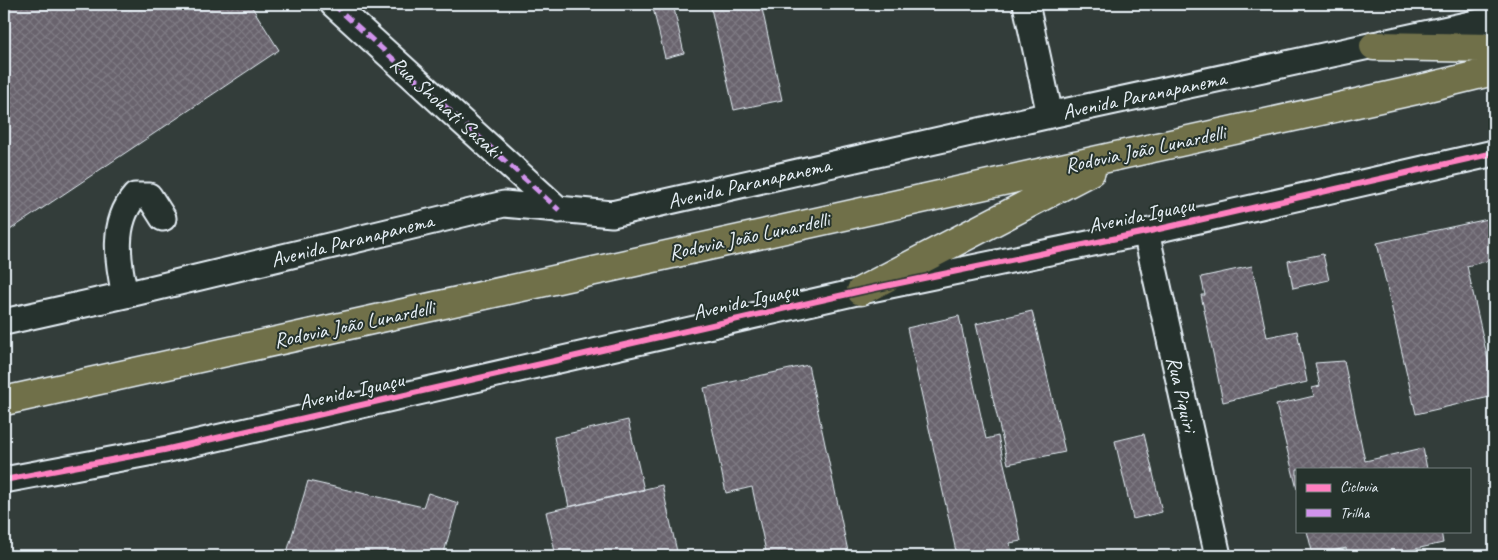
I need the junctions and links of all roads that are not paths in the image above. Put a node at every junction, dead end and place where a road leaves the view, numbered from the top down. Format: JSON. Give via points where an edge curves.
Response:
{"nodes":[{"id":1,"x":333,"y":4,"type":"edge"},
{"id":2,"x":1026,"y":4,"type":"edge"},
{"id":3,"x":1494,"y":19,"type":"edge"},
{"id":4,"x":1374,"y":46,"type":"junction"},
{"id":5,"x":1494,"y":48,"type":"edge"},
{"id":6,"x":1494,"y":71,"type":"edge"},
{"id":7,"x":1050,"y":115,"type":"junction"},
{"id":8,"x":1494,"y":153,"type":"edge"},
{"id":9,"x":1124,"y":154,"type":"junction"},
{"id":10,"x":559,"y":210,"type":"junction"},
{"id":11,"x":164,"y":218,"type":"dead end"},
{"id":12,"x":1146,"y":232,"type":"junction"},
{"id":13,"x":861,"y":291,"type":"junction"},
{"id":14,"x":125,"y":295,"type":"junction"},
{"id":15,"x":4,"y":322,"type":"edge"},
{"id":16,"x":4,"y":401,"type":"edge"},
{"id":17,"x":4,"y":480,"type":"edge"},
{"id":18,"x":1218,"y":556,"type":"edge"}],
"edges":[{"from":1,"to":10,"type":"street","name":"Rua Shohati Sasaki"},
{"from":2,"to":7,"type":"street"},
{"from":3,"to":4,"type":"street","name":"Avenida Paranapanema"},
{"from":4,"to":5,"type":"highway"},
{"from":4,"to":7,"type":"street","name":"Avenida Paranapanema"},
{"from":6,"to":9,"type":"highway","name":"Rodovia João Lunardelli"},
{"from":7,"to":10,"type":"street","name":"Avenida Paranapanema","via":[[612,214]]},
{"from":8,"to":12,"type":"street","name":"Avenida Iguaçu"},
{"from":9,"to":13,"type":"highway"},
{"from":9,"to":16,"type":"highway","name":"Rodovia João Lunardelli"},
{"from":10,"to":14,"type":"street","name":"Avenida Paranapanema","via":[[504,204]]},
{"from":11,"to":14,"type":"street","via":[[149,196],[135,196],[126,206],[118,247],[118,265]]},
{"from":12,"to":13,"type":"street","name":"Avenida Iguaçu"},
{"from":12,"to":18,"type":"street","name":"Rua Piquiri"},
{"from":13,"to":17,"type":"street","name":"Avenida Iguaçu","via":[[164,450]]},
{"from":14,"to":15,"type":"street","name":"Avenida Paranapanema"}]}
